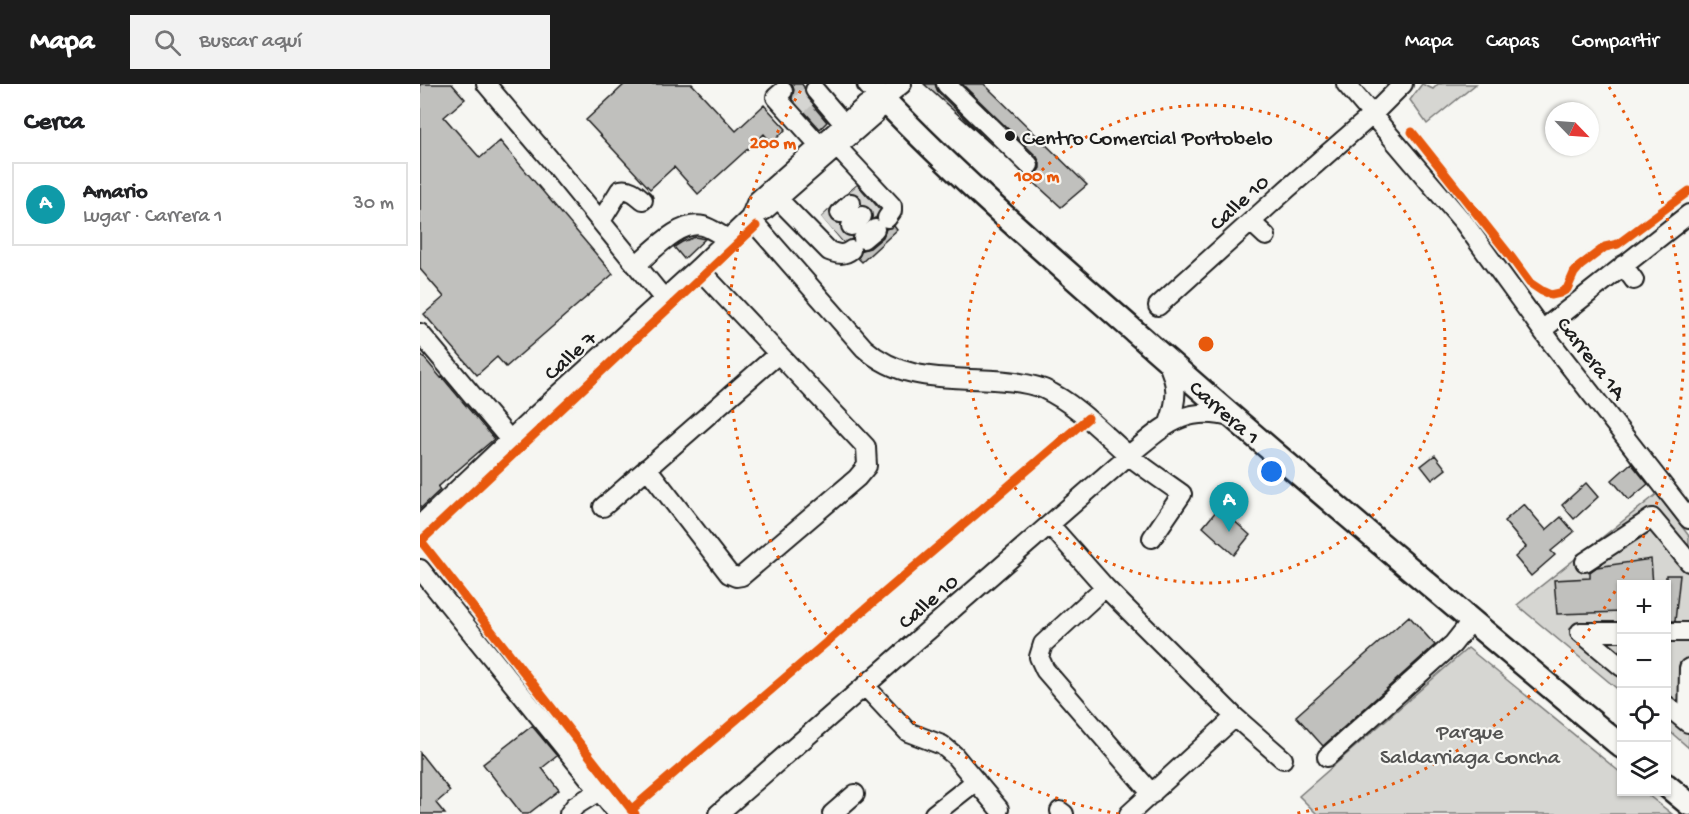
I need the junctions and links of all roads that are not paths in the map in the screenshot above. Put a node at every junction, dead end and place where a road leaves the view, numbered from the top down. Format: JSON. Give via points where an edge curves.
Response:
{"nodes":[{"id":1,"x":486,"y":84,"type":"edge"},
{"id":2,"x":902,"y":84,"type":"edge"},
{"id":3,"x":946,"y":84,"type":"edge"},
{"id":4,"x":1346,"y":84,"type":"edge"},
{"id":5,"x":1403,"y":84,"type":"edge"},
{"id":6,"x":816,"y":89,"type":"edge"},
{"id":7,"x":783,"y":91,"type":"dead end"},
{"id":8,"x":876,"y":92,"type":"edge"},
{"id":9,"x":1372,"y":115,"type":"junction"},
{"id":10,"x":841,"y":120,"type":"junction"},
{"id":11,"x":824,"y":144,"type":"junction"},
{"id":12,"x":1029,"y":165,"type":"dead end"},
{"id":13,"x":778,"y":199,"type":"junction"},
{"id":14,"x":643,"y":200,"type":"dead end"},
{"id":15,"x":1689,"y":214,"type":"edge"},
{"id":16,"x":750,"y":218,"type":"junction"},
{"id":17,"x":601,"y":221,"type":"junction"},
{"id":18,"x":1251,"y":222,"type":"junction"},
{"id":19,"x":1266,"y":236,"type":"dead end"},
{"id":20,"x":728,"y":239,"type":"junction"},
{"id":21,"x":636,"y":265,"type":"junction"},
{"id":22,"x":1623,"y":265,"type":"junction"},
{"id":23,"x":699,"y":268,"type":"junction"},
{"id":24,"x":1634,"y":280,"type":"dead end"},
{"id":25,"x":664,"y":299,"type":"junction"},
{"id":26,"x":1158,"y":306,"type":"dead end"},
{"id":27,"x":420,"y":333,"type":"edge"},
{"id":28,"x":1545,"y":340,"type":"junction"},
{"id":29,"x":778,"y":354,"type":"junction"},
{"id":30,"x":1165,"y":358,"type":"junction"},
{"id":31,"x":483,"y":408,"type":"junction"},
{"id":32,"x":534,"y":418,"type":"junction"},
{"id":33,"x":1234,"y":418,"type":"junction"},
{"id":34,"x":1169,"y":423,"type":"junction"},
{"id":35,"x":510,"y":440,"type":"junction"},
{"id":36,"x":1129,"y":455,"type":"junction"},
{"id":37,"x":647,"y":468,"type":"junction"},
{"id":38,"x":603,"y":507,"type":"dead end"},
{"id":39,"x":1689,"y":519,"type":"edge"},
{"id":40,"x":420,"y":525,"type":"edge"},
{"id":41,"x":1050,"y":525,"type":"junction"},
{"id":42,"x":1152,"y":538,"type":"dead end"},
{"id":43,"x":1585,"y":562,"type":"dead end"},
{"id":44,"x":1689,"y":562,"type":"edge"},
{"id":45,"x":420,"y":569,"type":"edge"},
{"id":46,"x":1105,"y":586,"type":"junction"},
{"id":47,"x":1472,"y":620,"type":"junction"},
{"id":48,"x":1617,"y":632,"type":"edge"},
{"id":49,"x":1671,"y":632,"type":"edge"},
{"id":50,"x":1689,"y":632,"type":"edge"},
{"id":51,"x":1617,"y":663,"type":"edge"},
{"id":52,"x":1689,"y":669,"type":"edge"},
{"id":53,"x":865,"y":686,"type":"junction"},
{"id":54,"x":1671,"y":709,"type":"edge"},
{"id":55,"x":1235,"y":717,"type":"junction"},
{"id":56,"x":1617,"y":743,"type":"edge"},
{"id":57,"x":1327,"y":757,"type":"dead end"},
{"id":58,"x":1283,"y":759,"type":"dead end"},
{"id":59,"x":976,"y":782,"type":"junction"},
{"id":60,"x":1671,"y":789,"type":"edge"},
{"id":61,"x":599,"y":791,"type":"junction"},
{"id":62,"x":855,"y":794,"type":"dead end"},
{"id":63,"x":1152,"y":794,"type":"junction"},
{"id":64,"x":1689,"y":804,"type":"edge"},
{"id":65,"x":999,"y":809,"type":"dead end"},
{"id":66,"x":569,"y":814,"type":"edge"},
{"id":67,"x":618,"y":814,"type":"edge"},
{"id":68,"x":717,"y":814,"type":"edge"},
{"id":69,"x":832,"y":814,"type":"edge"},
{"id":70,"x":934,"y":814,"type":"edge"},
{"id":71,"x":1129,"y":814,"type":"edge"}],
"edges":[{"from":1,"to":17,"type":"street"},
{"from":2,"to":8,"type":"street","name":"Calle 7"},
{"from":3,"to":12,"type":"street"},
{"from":4,"to":9,"type":"street","name":"Carrera 1A"},
{"from":5,"to":9,"type":"street","name":"Calle 10"},
{"from":6,"to":10,"type":"street"},
{"from":7,"to":11,"type":"street","via":[[776,98],[794,110]]},
{"from":8,"to":10,"type":"street","name":"Calle 7","via":[[866,105]]},
{"from":8,"to":11,"type":"street","name":"Calle 7","via":[[875,114]]},
{"from":8,"to":30,"type":"main road","name":"Carrera 1","via":[[961,176]]},
{"from":9,"to":18,"type":"street","name":"Calle 10","via":[[1282,185]]},
{"from":9,"to":28,"type":"street","name":"Carrera 1A","via":[[1465,224]]},
{"from":10,"to":11,"type":"street","name":"Calle 7"},
{"from":11,"to":13,"type":"street","name":"Calle 7"},
{"from":11,"to":13,"type":"street","via":[[855,220]]},
{"from":11,"to":16,"type":"street","name":"Calle 7","via":[[757,201]]},
{"from":13,"to":16,"type":"street","name":"Calle 7"},
{"from":14,"to":17,"type":"street","via":[[633,192],[620,190]]},
{"from":15,"to":22,"type":"street"},
{"from":16,"to":20,"type":"street","name":"Calle 7"},
{"from":16,"to":36,"type":"street","via":[[864,348],[879,359],[914,374],[1038,387],[1071,404]]},
{"from":17,"to":21,"type":"street"},
{"from":18,"to":19,"type":"street"},
{"from":18,"to":26,"type":"street","name":"Calle 10"},
{"from":20,"to":21,"type":"street","via":[[704,226],[680,228]]},
{"from":20,"to":23,"type":"street","name":"Calle 7"},
{"from":21,"to":25,"type":"street"},
{"from":22,"to":24,"type":"street"},
{"from":22,"to":28,"type":"street"},
{"from":23,"to":25,"type":"street","name":"Calle 7"},
{"from":23,"to":29,"type":"street"},
{"from":25,"to":32,"type":"street","name":"Calle 7"},
{"from":27,"to":31,"type":"street"},
{"from":28,"to":39,"type":"street","name":"Carrera 1A"},
{"from":29,"to":37,"type":"street"},
{"from":29,"to":37,"type":"street","via":[[866,447],[867,466],[857,478],[742,576],[736,577],[729,574]]},
{"from":30,"to":33,"type":"main road","name":"Carrera 1"},
{"from":30,"to":34,"type":"street","via":[[1176,390]]},
{"from":31,"to":32,"type":"street","via":[[507,418]]},
{"from":31,"to":35,"type":"street"},
{"from":32,"to":35,"type":"street","name":"Calle 7"},
{"from":33,"to":34,"type":"street","via":[[1208,413]]},
{"from":33,"to":47,"type":"main road","name":"Carrera 1"},
{"from":34,"to":36,"type":"street","name":"Calle 10"},
{"from":35,"to":40,"type":"street","name":"Calle 7"},
{"from":36,"to":41,"type":"street","name":"Calle 10"},
{"from":36,"to":42,"type":"street","via":[[1182,495]]},
{"from":37,"to":38,"type":"street"},
{"from":41,"to":46,"type":"street"},
{"from":41,"to":53,"type":"street","name":"Calle 10"},
{"from":43,"to":44,"type":"street","via":[[1652,518]]},
{"from":45,"to":61,"type":"street"},
{"from":46,"to":55,"type":"street"},
{"from":46,"to":63,"type":"street","via":[[1043,644],[1039,657],[1045,670]]},
{"from":47,"to":56,"type":"main road","name":"Carrera 1"},
{"from":47,"to":57,"type":"street","via":[[1453,644]]},
{"from":48,"to":51,"type":"street","via":[[1580,632]]},
{"from":49,"to":50,"type":"street"},
{"from":52,"to":54,"type":"street","via":[[1688,723]]},
{"from":53,"to":59,"type":"street","via":[[908,732],[942,745]]},
{"from":53,"to":68,"type":"street","name":"Calle 10"},
{"from":55,"to":58,"type":"street"},
{"from":55,"to":63,"type":"street"},
{"from":59,"to":65,"type":"street"},
{"from":59,"to":70,"type":"street"},
{"from":60,"to":64,"type":"main road"},
{"from":61,"to":66,"type":"street"},
{"from":61,"to":67,"type":"street"},
{"from":62,"to":69,"type":"street"},
{"from":63,"to":71,"type":"street"}]}
